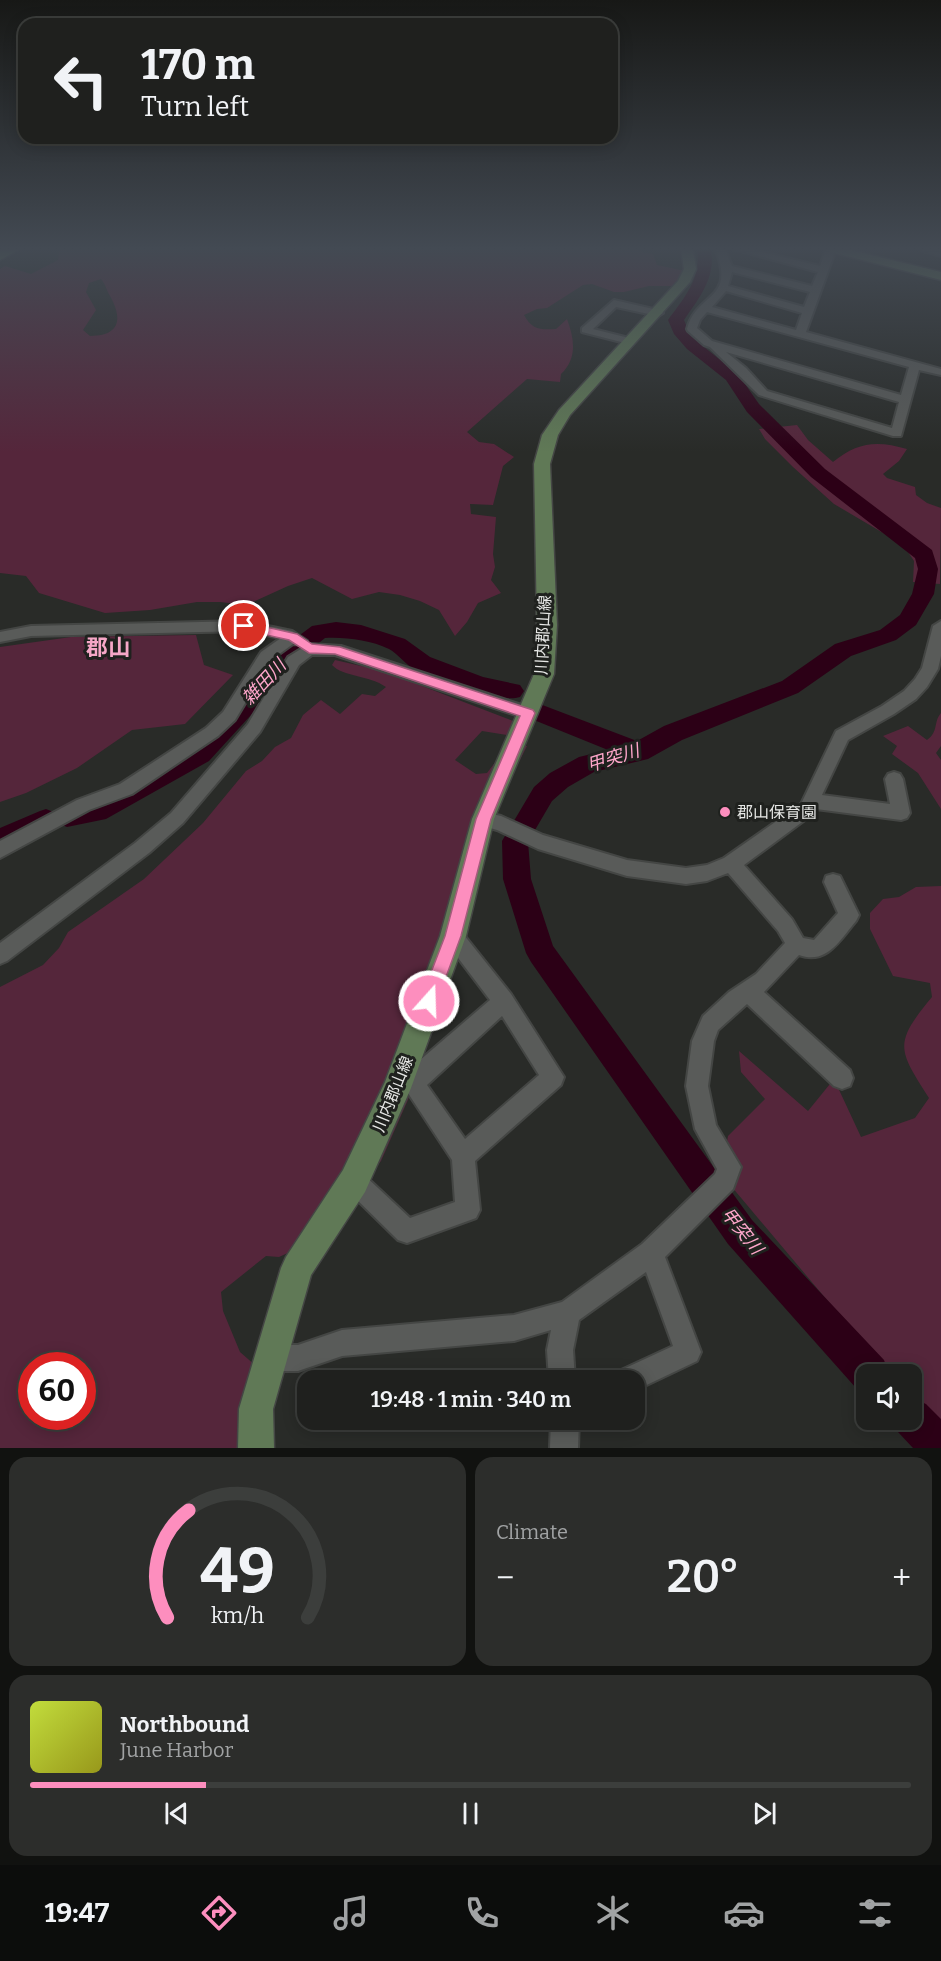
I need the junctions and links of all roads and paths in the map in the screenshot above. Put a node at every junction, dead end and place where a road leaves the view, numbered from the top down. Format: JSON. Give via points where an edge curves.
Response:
{"nodes":[{"id":1,"x":600,"y":317,"type":"edge"},
{"id":2,"x":654,"y":317,"type":"edge"},
{"id":3,"x":697,"y":317,"type":"edge"},
{"id":4,"x":737,"y":317,"type":"edge"},
{"id":5,"x":805,"y":317,"type":"edge"},
{"id":6,"x":800,"y":333,"type":"junction"},
{"id":7,"x":629,"y":341,"type":"junction"},
{"id":8,"x":708,"y":343,"type":"junction"},
{"id":9,"x":915,"y":365,"type":"junction"},
{"id":10,"x":941,"y":372,"type":"edge"},
{"id":11,"x":905,"y":400,"type":"junction"},
{"id":12,"x":941,"y":626,"type":"edge"},
{"id":13,"x":0,"y":637,"type":"edge"},
{"id":14,"x":293,"y":637,"type":"junction"},
{"id":15,"x":309,"y":649,"type":"junction"},
{"id":16,"x":528,"y":713,"type":"junction"},
{"id":17,"x":894,"y":779,"type":"dead end"},
{"id":18,"x":813,"y":801,"type":"junction"},
{"id":19,"x":492,"y":821,"type":"junction"},
{"id":20,"x":0,"y":850,"type":"edge"},
{"id":21,"x":730,"y":864,"type":"junction"},
{"id":22,"x":833,"y":882,"type":"dead end"},
{"id":23,"x":453,"y":936,"type":"junction"},
{"id":24,"x":796,"y":945,"type":"junction"},
{"id":25,"x":0,"y":955,"type":"edge"},
{"id":26,"x":748,"y":991,"type":"junction"},
{"id":27,"x":504,"y":1001,"type":"junction"},
{"id":28,"x":842,"y":1078,"type":"dead end"},
{"id":29,"x":463,"y":1156,"type":"junction"},
{"id":30,"x":354,"y":1181,"type":"junction"},
{"id":31,"x":651,"y":1252,"type":"junction"},
{"id":32,"x":568,"y":1313,"type":"junction"},
{"id":33,"x":269,"y":1358,"type":"junction"},
{"id":34,"x":561,"y":1370,"type":"edge"},
{"id":35,"x":645,"y":1372,"type":"edge"},
{"id":36,"x":565,"y":1430,"type":"edge"},
{"id":37,"x":256,"y":1448,"type":"edge"},
{"id":38,"x":564,"y":1448,"type":"edge"}],
"edges":[{"from":1,"to":7,"type":"street","via":[[586,330]]},
{"from":2,"to":7,"type":"main road","name":"川内郡山線"},
{"from":3,"to":8,"type":"street","via":[[692,329]]},
{"from":4,"to":6,"type":"street"},
{"from":5,"to":6,"type":"street"},
{"from":6,"to":9,"type":"street"},
{"from":7,"to":16,"type":"main road","name":"川内郡山線","via":[[564,413],[550,435],[542,464],[547,625],[544,674]]},
{"from":8,"to":11,"type":"street"},
{"from":8,"to":11,"type":"street","via":[[763,393],[897,433]]},
{"from":9,"to":10,"type":"street"},
{"from":9,"to":11,"type":"street"},
{"from":12,"to":18,"type":"street","via":[[930,669],[921,683],[888,710],[842,736]]},
{"from":13,"to":14,"type":"street","via":[[31,631],[199,625],[244,626]]},
{"from":14,"to":15,"type":"street"},
{"from":14,"to":20,"type":"street","via":[[266,656],[229,716],[212,732],[126,789],[83,805]]},
{"from":15,"to":16,"type":"street","via":[[336,650]]},
{"from":15,"to":25,"type":"street","via":[[293,661],[254,728],[177,818]]},
{"from":16,"to":19,"type":"main road","name":"川内郡山線"},
{"from":17,"to":18,"type":"street","via":[[901,813]]},
{"from":18,"to":21,"type":"street","via":[[800,816]]},
{"from":19,"to":21,"type":"street","via":[[586,857],[661,874],[707,873]]},
{"from":19,"to":23,"type":"main road","name":"川内郡山線"},
{"from":21,"to":24,"type":"street","via":[[785,925]]},
{"from":22,"to":24,"type":"street","via":[[849,915],[819,949]]},
{"from":23,"to":27,"type":"street"},
{"from":23,"to":30,"type":"main road","name":"川内郡山線","via":[[397,1088]]},
{"from":24,"to":26,"type":"street","via":[[763,981]]},
{"from":26,"to":28,"type":"street"},
{"from":26,"to":31,"type":"street","via":[[710,1023],[703,1041],[697,1086],[706,1129],[729,1167],[724,1181]]},
{"from":27,"to":29,"type":"street","via":[[420,1075],[415,1087]]},
{"from":27,"to":29,"type":"street","via":[[553,1077]]},
{"from":29,"to":30,"type":"street","via":[[468,1210],[407,1232]]},
{"from":30,"to":33,"type":"main road","name":"川内郡山線","via":[[297,1268]]},
{"from":31,"to":32,"type":"street"},
{"from":31,"to":35,"type":"street","via":[[688,1352]]},
{"from":32,"to":33,"type":"street","via":[[514,1328],[342,1343],[298,1358]]},
{"from":32,"to":34,"type":"street","via":[[560,1350]]},
{"from":33,"to":37,"type":"main road","name":"川内郡山線","via":[[256,1409]]},
{"from":36,"to":38,"type":"street"}]}
